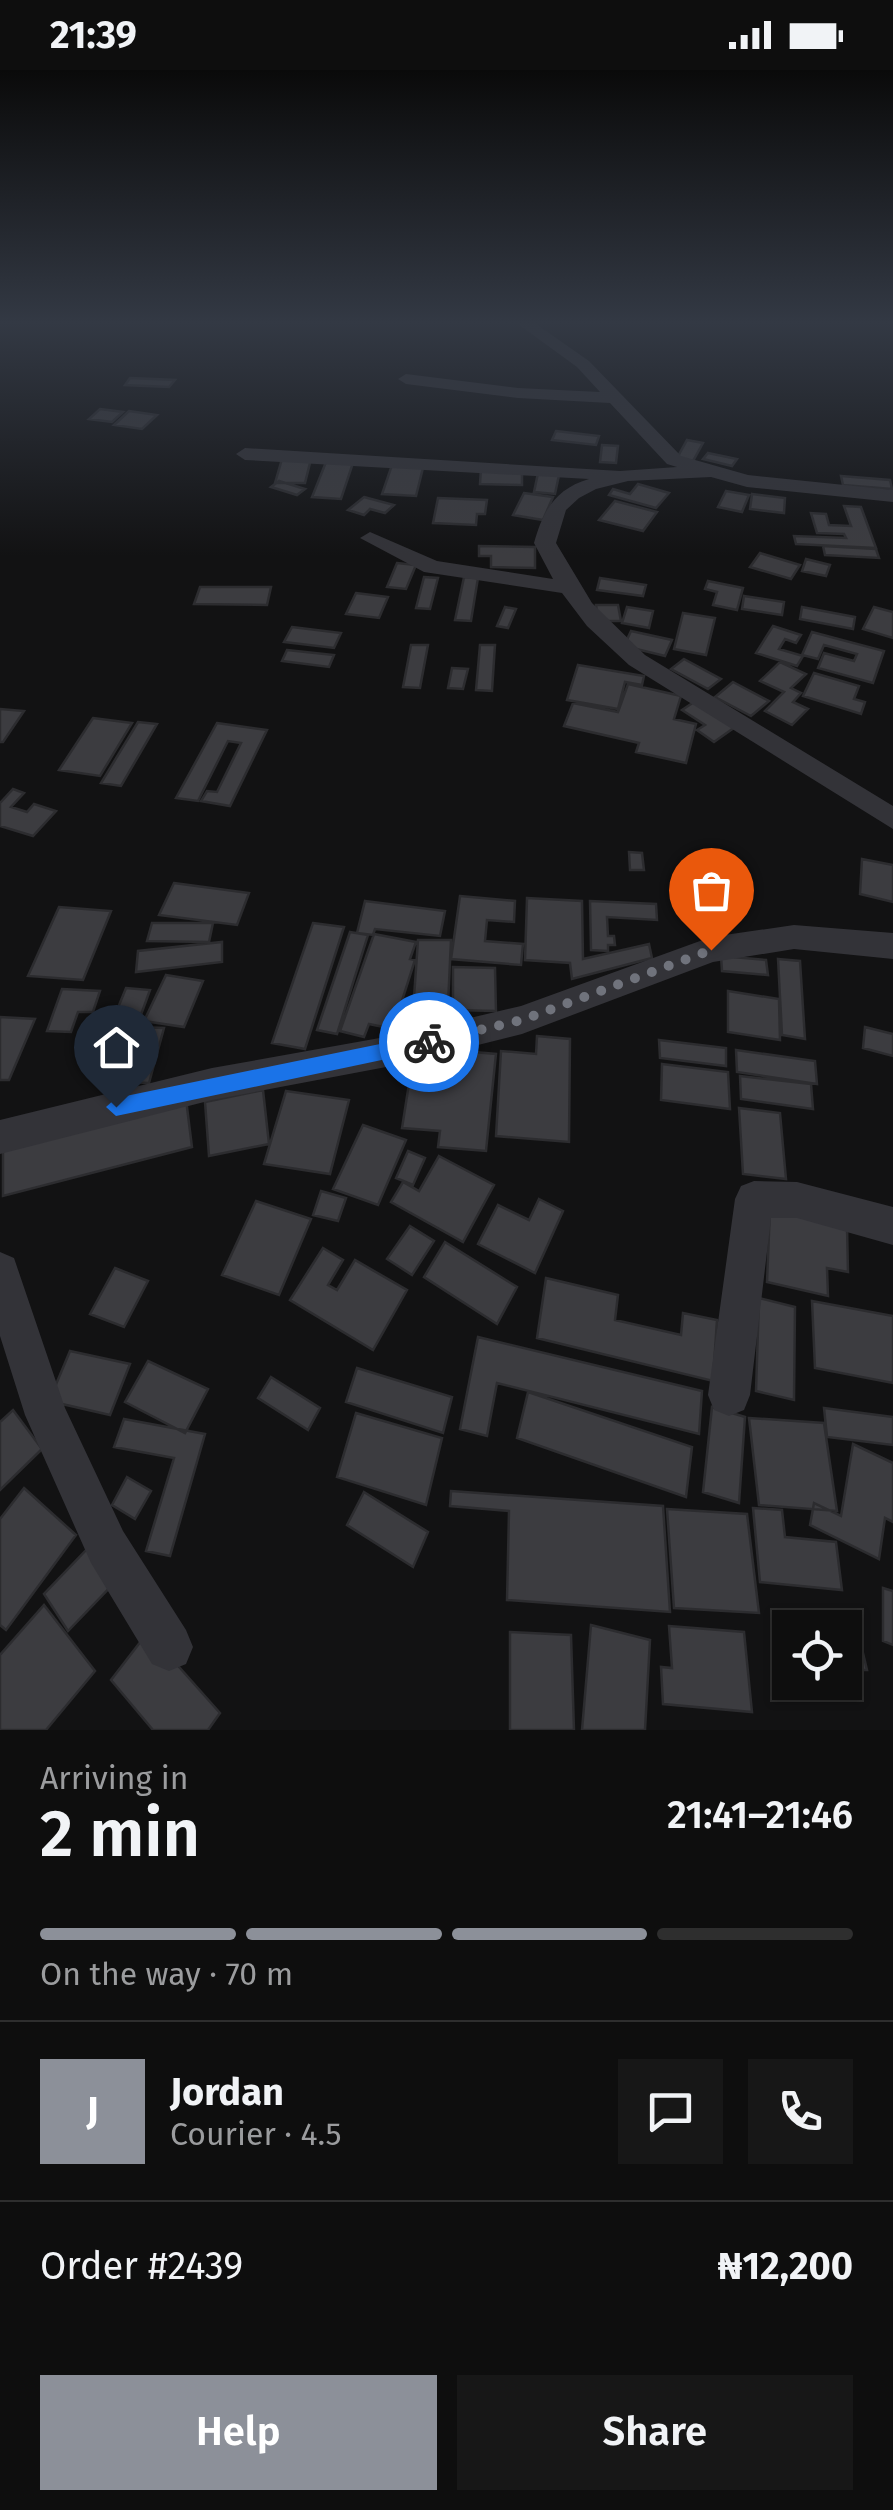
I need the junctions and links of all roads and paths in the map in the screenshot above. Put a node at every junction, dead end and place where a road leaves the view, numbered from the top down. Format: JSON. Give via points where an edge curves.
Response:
{"nodes":[{"id":1,"x":621,"y":401,"type":"edge"},
{"id":2,"x":245,"y":454,"type":"dead end"},
{"id":3,"x":707,"y":472,"type":"junction"},
{"id":4,"x":620,"y":475,"type":"junction"},
{"id":5,"x":893,"y":496,"type":"edge"},
{"id":6,"x":370,"y":538,"type":"dead end"},
{"id":7,"x":566,"y":587,"type":"junction"},
{"id":8,"x":893,"y":819,"type":"edge"},
{"id":9,"x":893,"y":946,"type":"edge"},
{"id":10,"x":0,"y":1137,"type":"edge"},
{"id":11,"x":893,"y":1226,"type":"edge"},
{"id":12,"x":0,"y":1272,"type":"edge"},
{"id":13,"x":728,"y":1395,"type":"dead end"},
{"id":14,"x":169,"y":1647,"type":"dead end"}],
"edges":[{"from":1,"to":3,"type":"street","via":[[674,460]]},
{"from":2,"to":4,"type":"street"},
{"from":3,"to":4,"type":"street"},
{"from":3,"to":5,"type":"street"},
{"from":4,"to":7,"type":"street","via":[[557,507],[544,543]]},
{"from":6,"to":7,"type":"street","via":[[432,567]]},
{"from":7,"to":8,"type":"street","via":[[601,632],[637,660]]},
{"from":9,"to":10,"type":"street","via":[[794,937],[711,950],[522,1020],[212,1084]]},
{"from":11,"to":13,"type":"street","via":[[797,1200],[754,1199]]},
{"from":12,"to":14,"type":"street","via":[[46,1415],[107,1546]]}]}
